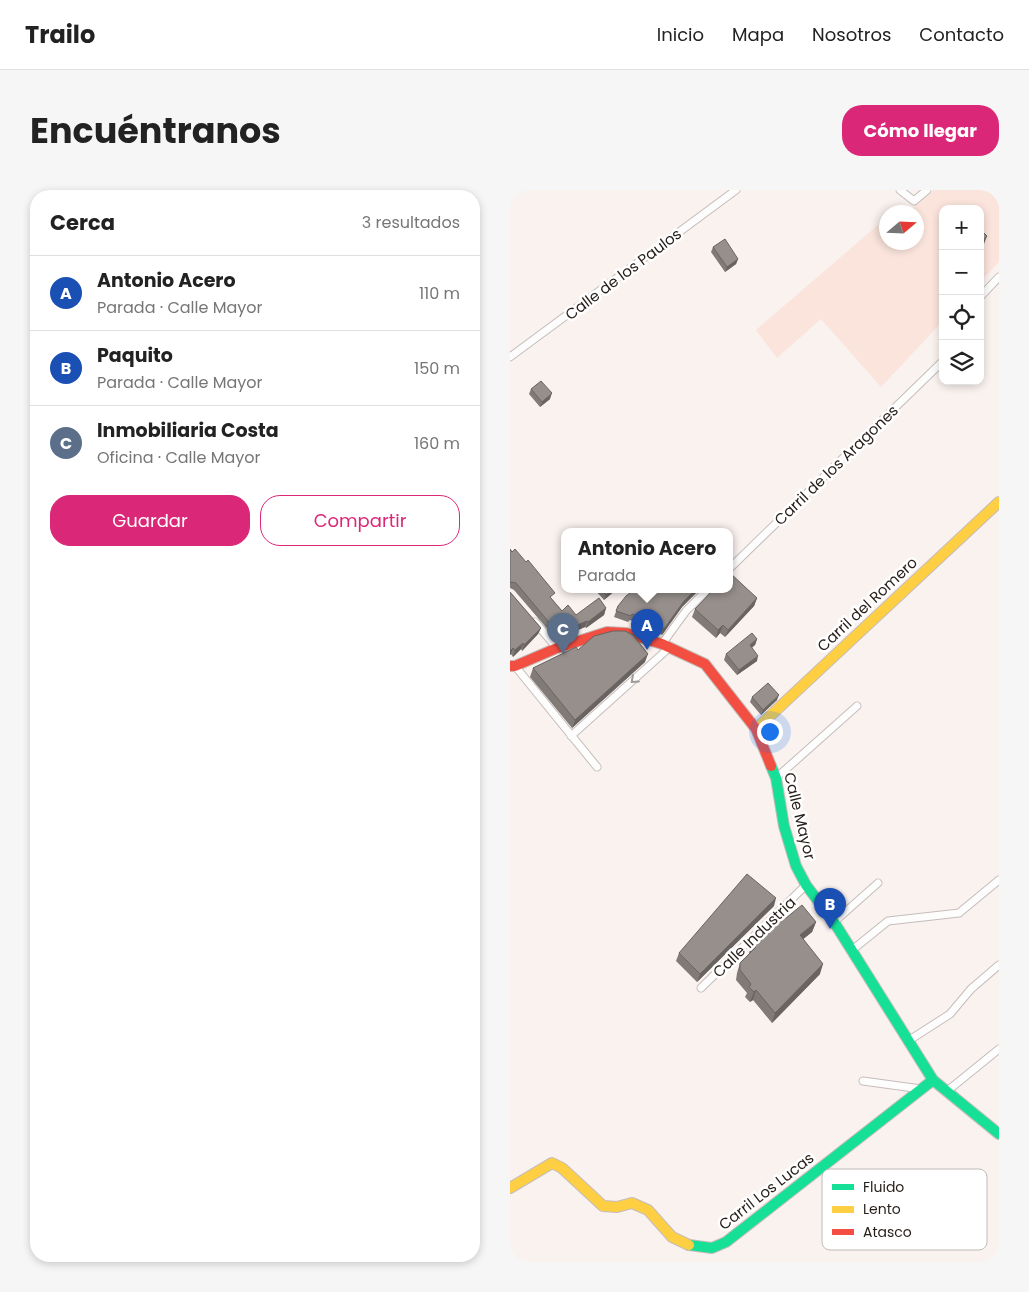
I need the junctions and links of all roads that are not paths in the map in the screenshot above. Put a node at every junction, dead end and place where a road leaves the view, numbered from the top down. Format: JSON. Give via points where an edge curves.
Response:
{"nodes":[{"id":1,"x":736,"y":190,"type":"edge"},
{"id":2,"x":900,"y":190,"type":"edge"},
{"id":3,"x":926,"y":190,"type":"edge"},
{"id":4,"x":999,"y":277,"type":"edge"},
{"id":5,"x":982,"y":295,"type":"edge"},
{"id":6,"x":510,"y":358,"type":"edge"},
{"id":7,"x":939,"y":365,"type":"edge"},
{"id":8,"x":999,"y":502,"type":"edge"},
{"id":9,"x":733,"y":565,"type":"edge"},
{"id":10,"x":704,"y":593,"type":"edge"},
{"id":11,"x":528,"y":614,"type":"edge"},
{"id":12,"x":666,"y":646,"type":"junction"},
{"id":13,"x":557,"y":648,"type":"junction"},
{"id":14,"x":512,"y":666,"type":"edge"},
{"id":15,"x":857,"y":706,"type":"dead end"},
{"id":16,"x":756,"y":729,"type":"junction"},
{"id":17,"x":571,"y":736,"type":"junction"},
{"id":18,"x":596,"y":766,"type":"dead end"},
{"id":19,"x":776,"y":778,"type":"junction"},
{"id":20,"x":999,"y":880,"type":"edge"},
{"id":21,"x":878,"y":883,"type":"dead end"},
{"id":22,"x":806,"y":885,"type":"junction"},
{"id":23,"x":834,"y":922,"type":"junction"},
{"id":24,"x":851,"y":951,"type":"junction"},
{"id":25,"x":999,"y":965,"type":"edge"},
{"id":26,"x":701,"y":988,"type":"dead end"},
{"id":27,"x":908,"y":1041,"type":"junction"},
{"id":28,"x":999,"y":1049,"type":"edge"},
{"id":29,"x":933,"y":1080,"type":"junction"},
{"id":30,"x":863,"y":1081,"type":"dead end"},
{"id":31,"x":921,"y":1089,"type":"junction"},
{"id":32,"x":946,"y":1092,"type":"junction"},
{"id":33,"x":999,"y":1134,"type":"edge"},
{"id":34,"x":510,"y":1188,"type":"edge"}],
"edges":[{"from":1,"to":6,"type":"street","name":"Calle de los Paulos"},
{"from":2,"to":3,"type":"street","via":[[914,201]]},
{"from":4,"to":5,"type":"street"},
{"from":7,"to":9,"type":"street","name":"Carril de los Aragones"},
{"from":8,"to":16,"type":"street","name":"Carril del Romero"},
{"from":10,"to":12,"type":"street","via":[[686,611]]},
{"from":11,"to":13,"type":"street"},
{"from":12,"to":13,"type":"street","name":"Calle Mayor","via":[[626,633],[607,632]]},
{"from":12,"to":16,"type":"street","name":"Calle Mayor","via":[[705,664]]},
{"from":12,"to":17,"type":"street","one_way":true},
{"from":13,"to":14,"type":"street","name":"Calle Mayor"},
{"from":14,"to":17,"type":"street"},
{"from":15,"to":19,"type":"street"},
{"from":16,"to":19,"type":"street","name":"Calle Mayor"},
{"from":17,"to":18,"type":"street"},
{"from":19,"to":22,"type":"street","name":"Calle Mayor","via":[[784,826],[796,866]]},
{"from":20,"to":24,"type":"street","via":[[959,913],[888,921]]},
{"from":21,"to":23,"type":"street"},
{"from":22,"to":23,"type":"street","name":"Calle Mayor"},
{"from":22,"to":26,"type":"street","name":"Calle Industria"},
{"from":23,"to":24,"type":"street","name":"Calle Mayor"},
{"from":24,"to":27,"type":"street","name":"Calle Mayor"},
{"from":25,"to":27,"type":"street","via":[[971,989],[950,1014]]},
{"from":27,"to":29,"type":"street","name":"Calle Mayor"},
{"from":28,"to":32,"type":"street"},
{"from":29,"to":31,"type":"street","name":"Carril Los Lucas"},
{"from":29,"to":32,"type":"street","name":"Calle Mayor"},
{"from":30,"to":31,"type":"street"},
{"from":31,"to":34,"type":"street","name":"Carril Los Lucas","via":[[726,1242],[712,1248],[672,1237],[648,1210],[632,1203],[603,1206],[562,1168],[552,1163]]},
{"from":32,"to":33,"type":"street","name":"Calle Mayor"}]}
